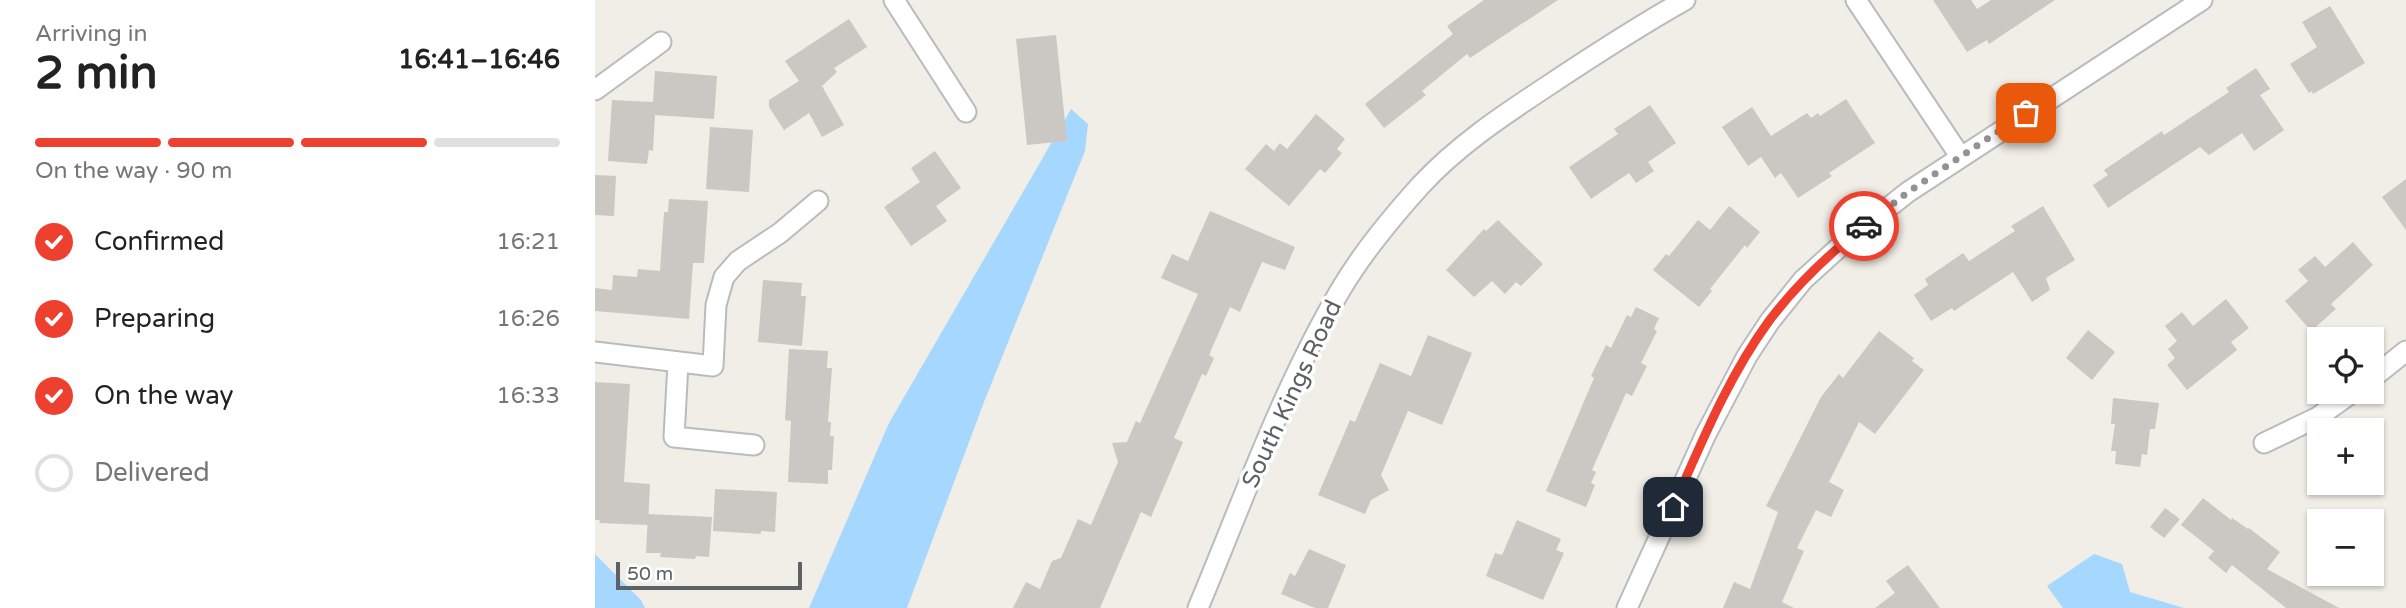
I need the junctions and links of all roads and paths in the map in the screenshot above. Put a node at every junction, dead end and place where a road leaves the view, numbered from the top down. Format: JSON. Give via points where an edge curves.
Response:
{"nodes":[{"id":1,"x":894,"y":0,"type":"edge"},
{"id":2,"x":1685,"y":0,"type":"edge"},
{"id":3,"x":1856,"y":0,"type":"edge"},
{"id":4,"x":2202,"y":0,"type":"edge"},
{"id":5,"x":661,"y":42,"type":"dead end"},
{"id":6,"x":595,"y":90,"type":"edge"},
{"id":7,"x":966,"y":112,"type":"dead end"},
{"id":8,"x":1960,"y":156,"type":"junction"},
{"id":9,"x":818,"y":201,"type":"dead end"},
{"id":10,"x":2406,"y":351,"type":"edge"},
{"id":11,"x":595,"y":352,"type":"edge"},
{"id":12,"x":678,"y":363,"type":"junction"},
{"id":13,"x":2384,"y":369,"type":"edge"},
{"id":14,"x":2336,"y":404,"type":"edge"},
{"id":15,"x":2264,"y":443,"type":"dead end"},
{"id":16,"x":754,"y":445,"type":"dead end"},
{"id":17,"x":1198,"y":608,"type":"edge"},
{"id":18,"x":1627,"y":608,"type":"edge"}],
"edges":[{"from":1,"to":7,"type":"street"},
{"from":2,"to":17,"type":"street","name":"South Kings Road","via":[[1584,62],[1463,146],[1422,183],[1377,237],[1341,288],[1299,368]]},
{"from":3,"to":8,"type":"street"},
{"from":4,"to":8,"type":"street"},
{"from":5,"to":6,"type":"street"},
{"from":8,"to":18,"type":"street","via":[[1846,241],[1803,280],[1770,321],[1706,434]]},
{"from":9,"to":12,"type":"street","via":[[738,261],[724,277],[716,305],[713,366]]},
{"from":10,"to":13,"type":"street"},
{"from":11,"to":12,"type":"street"},
{"from":12,"to":16,"type":"street","via":[[674,438]]},
{"from":14,"to":15,"type":"street"}]}
